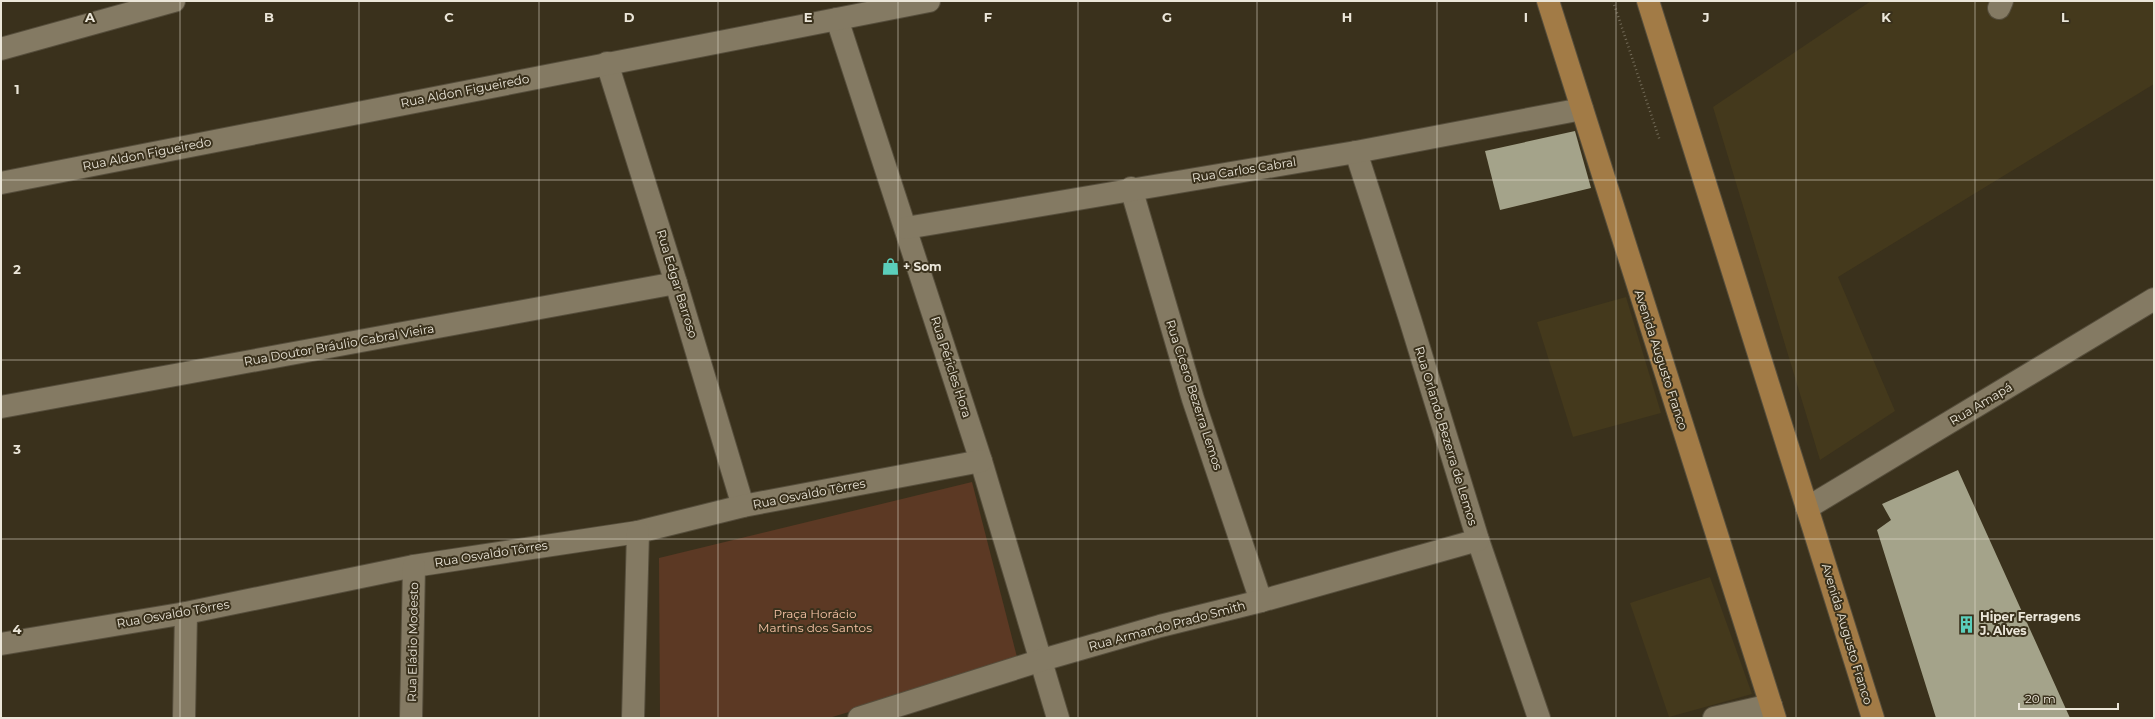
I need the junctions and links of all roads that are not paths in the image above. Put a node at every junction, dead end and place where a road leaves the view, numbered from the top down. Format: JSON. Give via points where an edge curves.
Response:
{"nodes":[{"id":1,"x":174,"y":1,"type":"edge"},
{"id":2,"x":929,"y":1,"type":"edge"},
{"id":3,"x":1548,"y":1,"type":"edge"},
{"id":4,"x":1648,"y":1,"type":"edge"},
{"id":5,"x":837,"y":19,"type":"junction"},
{"id":6,"x":1,"y":48,"type":"edge"},
{"id":7,"x":607,"y":63,"type":"junction"},
{"id":8,"x":1582,"y":109,"type":"junction"},
{"id":9,"x":1356,"y":152,"type":"junction"},
{"id":10,"x":1,"y":183,"type":"edge"},
{"id":11,"x":1131,"y":188,"type":"junction"},
{"id":12,"x":906,"y":228,"type":"junction"},
{"id":13,"x":676,"y":283,"type":"junction"},
{"id":14,"x":2154,"y":300,"type":"edge"},
{"id":15,"x":1,"y":407,"type":"edge"},
{"id":16,"x":981,"y":461,"type":"junction"},
{"id":17,"x":743,"y":506,"type":"junction"},
{"id":18,"x":1807,"y":508,"type":"junction"},
{"id":19,"x":638,"y":532,"type":"junction"},
{"id":20,"x":1478,"y":540,"type":"junction"},
{"id":21,"x":414,"y":566,"type":"junction"},
{"id":22,"x":1261,"y":601,"type":"junction"},
{"id":23,"x":186,"y":613,"type":"junction"},
{"id":24,"x":1,"y":644,"type":"edge"},
{"id":25,"x":1042,"y":660,"type":"junction"},
{"id":26,"x":1773,"y":711,"type":"edge"},
{"id":27,"x":184,"y":718,"type":"edge"},
{"id":28,"x":411,"y":718,"type":"edge"},
{"id":29,"x":633,"y":718,"type":"edge"},
{"id":30,"x":859,"y":718,"type":"edge"},
{"id":31,"x":1058,"y":718,"type":"edge"},
{"id":32,"x":1539,"y":718,"type":"edge"},
{"id":33,"x":1714,"y":718,"type":"edge"},
{"id":34,"x":1873,"y":718,"type":"edge"}],
"edges":[{"from":1,"to":6,"type":"street"},
{"from":2,"to":5,"type":"street","name":"Rua Aldon Figueiredo"},
{"from":3,"to":8,"type":"main road","name":"Avenida Augusto Franco"},
{"from":4,"to":18,"type":"main road","name":"Avenida Augusto Franco"},
{"from":5,"to":7,"type":"street","name":"Rua Aldon Figueiredo"},
{"from":5,"to":12,"type":"street","name":"Rua Péricles Hora"},
{"from":7,"to":10,"type":"street","name":"Rua Aldon Figueiredo"},
{"from":7,"to":13,"type":"street","name":"Rua Edgar Barroso"},
{"from":8,"to":9,"type":"street","name":"Rua Carlos Cabral"},
{"from":8,"to":26,"type":"main road","name":"Avenida Augusto Franco"},
{"from":9,"to":11,"type":"street","name":"Rua Carlos Cabral"},
{"from":9,"to":20,"type":"street","name":"Rua Orlando Bezerra de Lemos"},
{"from":11,"to":12,"type":"street","name":"Rua Carlos Cabral"},
{"from":11,"to":22,"type":"street","name":"Rua Cícero Bezerra Lemos","via":[[1193,398]]},
{"from":12,"to":16,"type":"street","name":"Rua Péricles Hora"},
{"from":13,"to":15,"type":"street","name":"Rua Doutor Bráulio Cabral Vieira"},
{"from":13,"to":17,"type":"street","name":"Rua Edgar Barroso"},
{"from":14,"to":18,"type":"street","name":"Rua Amapá"},
{"from":16,"to":17,"type":"street","name":"Rua Osvaldo Tôrres"},
{"from":16,"to":25,"type":"street","name":"Rua Péricles Hora"},
{"from":17,"to":19,"type":"street","name":"Rua Osvaldo Tôrres"},
{"from":18,"to":34,"type":"main road","name":"Avenida Augusto Franco"},
{"from":19,"to":21,"type":"street","name":"Rua Osvaldo Tôrres"},
{"from":19,"to":29,"type":"street"},
{"from":20,"to":22,"type":"street","name":"Rua Armando Prado Smith"},
{"from":20,"to":32,"type":"street","name":"Rua Orlando Bezerra de Lemos"},
{"from":21,"to":23,"type":"street","name":"Rua Osvaldo Tôrres"},
{"from":21,"to":28,"type":"street","name":"Rua Eládio Modesto"},
{"from":22,"to":25,"type":"street","name":"Rua Armando Prado Smith","via":[[1160,626]]},
{"from":23,"to":24,"type":"street","name":"Rua Osvaldo Tôrres"},
{"from":23,"to":27,"type":"street"},
{"from":25,"to":30,"type":"street","name":"Rua Armando Prado Smith"},
{"from":25,"to":31,"type":"street","name":"Rua Péricles Hora"},
{"from":26,"to":33,"type":"street"}]}
